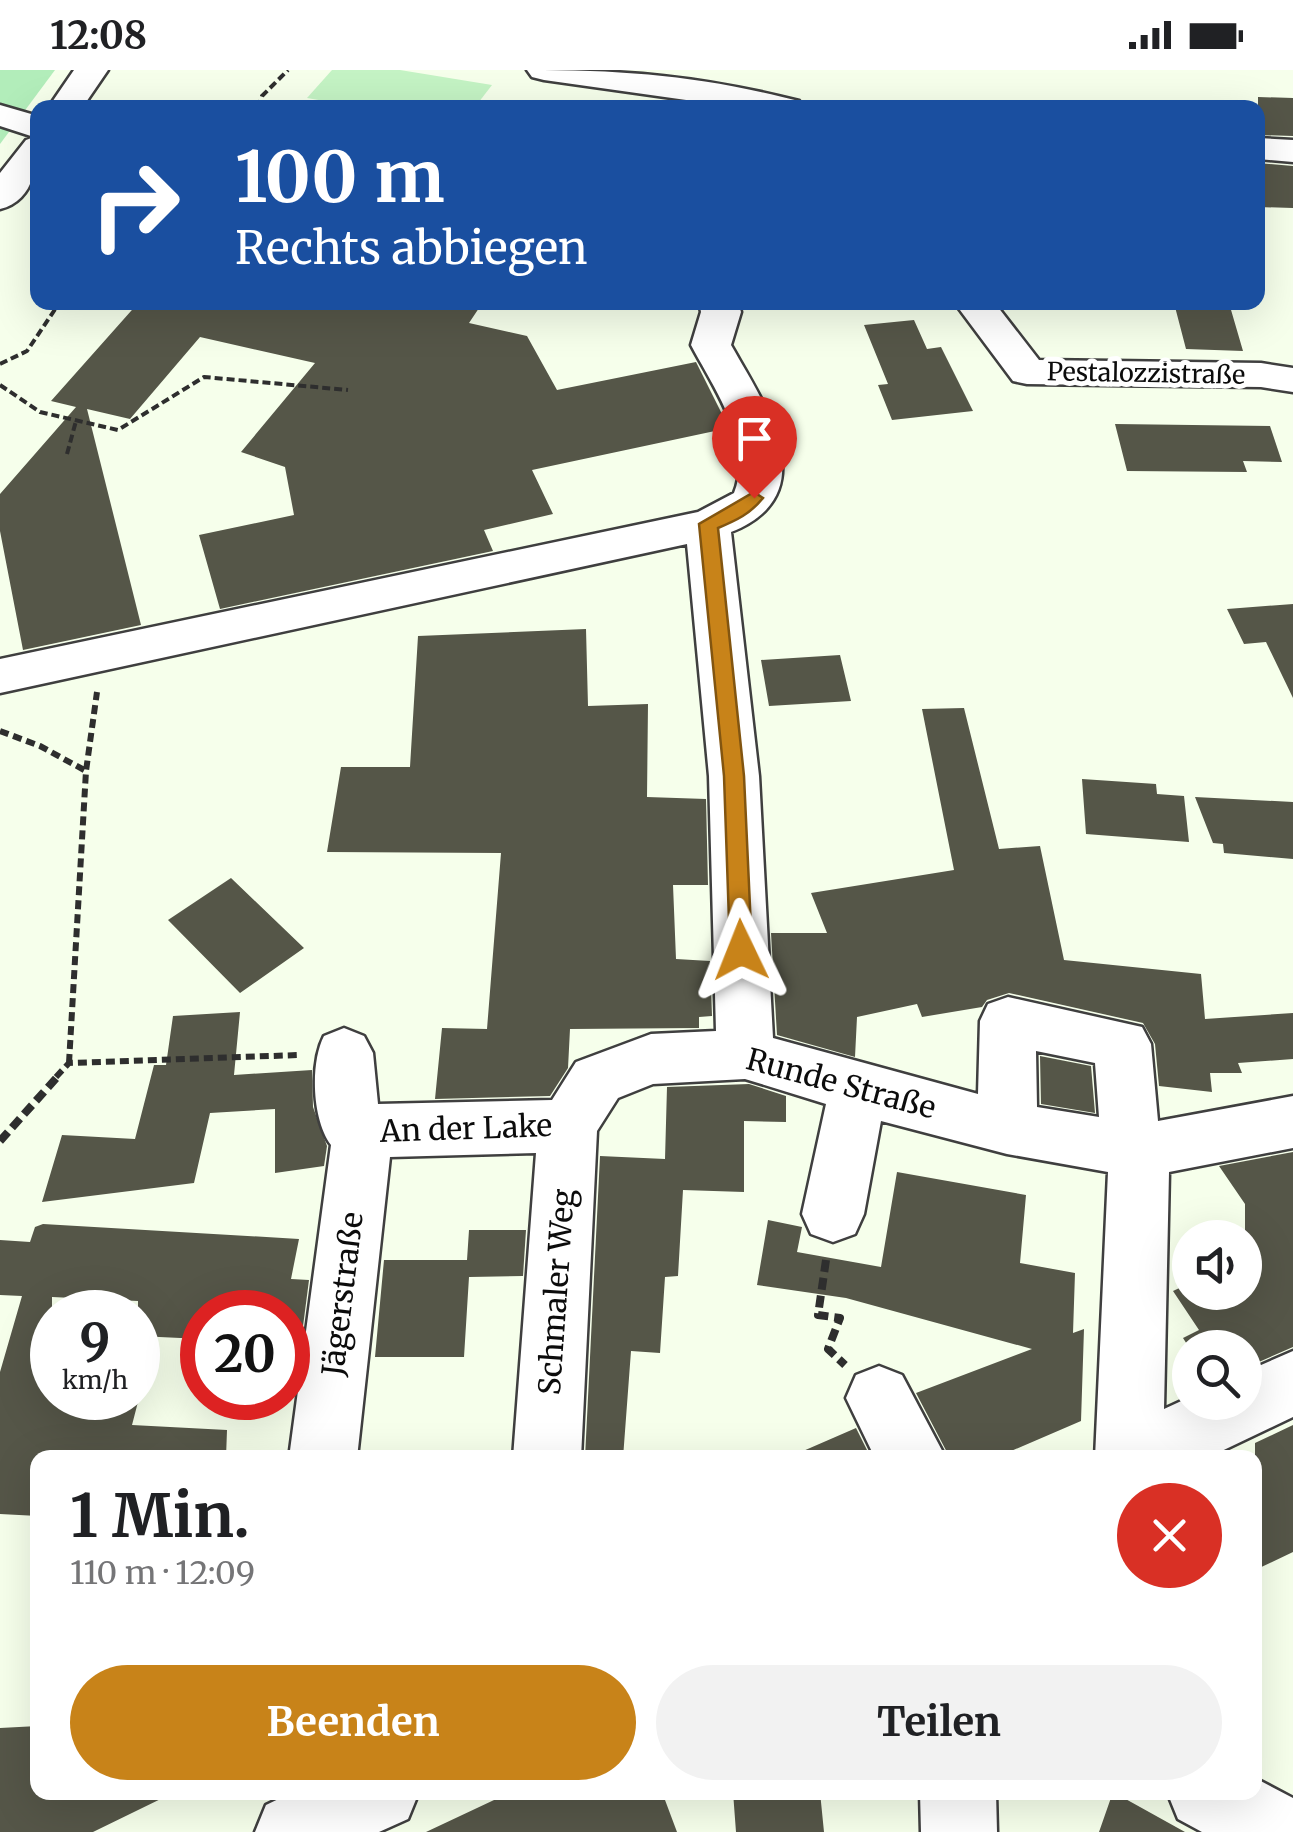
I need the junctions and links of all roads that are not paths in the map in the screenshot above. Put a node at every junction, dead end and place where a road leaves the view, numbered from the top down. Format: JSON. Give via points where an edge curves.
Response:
{"nodes":[{"id":1,"x":92,"y":70,"type":"edge"},
{"id":2,"x":544,"y":70,"type":"edge"},
{"id":3,"x":728,"y":90,"type":"edge"},
{"id":4,"x":71,"y":100,"type":"edge"},
{"id":5,"x":761,"y":100,"type":"edge"},
{"id":6,"x":0,"y":115,"type":"edge"},
{"id":7,"x":30,"y":125,"type":"edge"},
{"id":8,"x":1265,"y":150,"type":"edge"},
{"id":9,"x":1293,"y":151,"type":"edge"},
{"id":10,"x":30,"y":158,"type":"edge"},
{"id":11,"x":0,"y":198,"type":"edge"},
{"id":12,"x":720,"y":310,"type":"edge"},
{"id":13,"x":979,"y":310,"type":"edge"},
{"id":14,"x":1293,"y":380,"type":"edge"},
{"id":15,"x":708,"y":524,"type":"junction"},
{"id":16,"x":0,"y":676,"type":"edge"},
{"id":17,"x":344,"y":1053,"type":"road end"},
{"id":18,"x":745,"y":1054,"type":"junction"},
{"id":19,"x":858,"y":1089,"type":"junction"},
{"id":20,"x":1293,"y":1122,"type":"edge"},
{"id":21,"x":568,"y":1126,"type":"junction"},
{"id":22,"x":1007,"y":1128,"type":"junction"},
{"id":23,"x":364,"y":1131,"type":"junction"},
{"id":24,"x":1135,"y":1150,"type":"junction"},
{"id":25,"x":833,"y":1214,"type":"road end"},
{"id":26,"x":1293,"y":1382,"type":"edge"},
{"id":27,"x":878,"y":1398,"type":"road end"},
{"id":28,"x":324,"y":1450,"type":"edge"},
{"id":29,"x":547,"y":1450,"type":"edge"},
{"id":30,"x":907,"y":1450,"type":"edge"},
{"id":31,"x":1131,"y":1450,"type":"edge"},
{"id":32,"x":1148,"y":1450,"type":"edge"},
{"id":33,"x":958,"y":1800,"type":"edge"},
{"id":34,"x":1220,"y":1800,"type":"edge"},
{"id":35,"x":959,"y":1832,"type":"edge"},
{"id":36,"x":1278,"y":1832,"type":"edge"}],
"edges":[{"from":1,"to":4,"type":"street"},
{"from":2,"to":3,"type":"street"},
{"from":3,"to":5,"type":"street"},
{"from":6,"to":7,"type":"street"},
{"from":8,"to":9,"type":"street"},
{"from":10,"to":11,"type":"street"},
{"from":12,"to":15,"type":"street","via":[[711,345],[758,436],[760,484],[739,512]]},
{"from":13,"to":14,"type":"street","name":"Pestalozzistraße","via":[[1027,372]]},
{"from":15,"to":16,"type":"street"},
{"from":15,"to":18,"type":"street","via":[[734,776]]},
{"from":17,"to":23,"type":"street","via":[[350,1125]]},
{"from":18,"to":19,"type":"street","name":"Runde Straße"},
{"from":18,"to":21,"type":"street","name":"Runde Straße","via":[[652,1058],[597,1080]]},
{"from":19,"to":22,"type":"street","name":"Runde Straße"},
{"from":19,"to":25,"type":"street"},
{"from":20,"to":24,"type":"street","name":"Runde Straße"},
{"from":21,"to":23,"type":"street","name":"An der Lake"},
{"from":21,"to":29,"type":"street","name":"Schmaler Weg"},
{"from":22,"to":24,"type":"street","name":"Runde Straße"},
{"from":22,"to":24,"type":"street","via":[[1008,1022],[1122,1044]]},
{"from":23,"to":28,"type":"street","name":"Jägerstraße"},
{"from":24,"to":31,"type":"street"},
{"from":26,"to":32,"type":"street"},
{"from":27,"to":30,"type":"street"},
{"from":33,"to":35,"type":"street"},
{"from":34,"to":36,"type":"street"}]}
